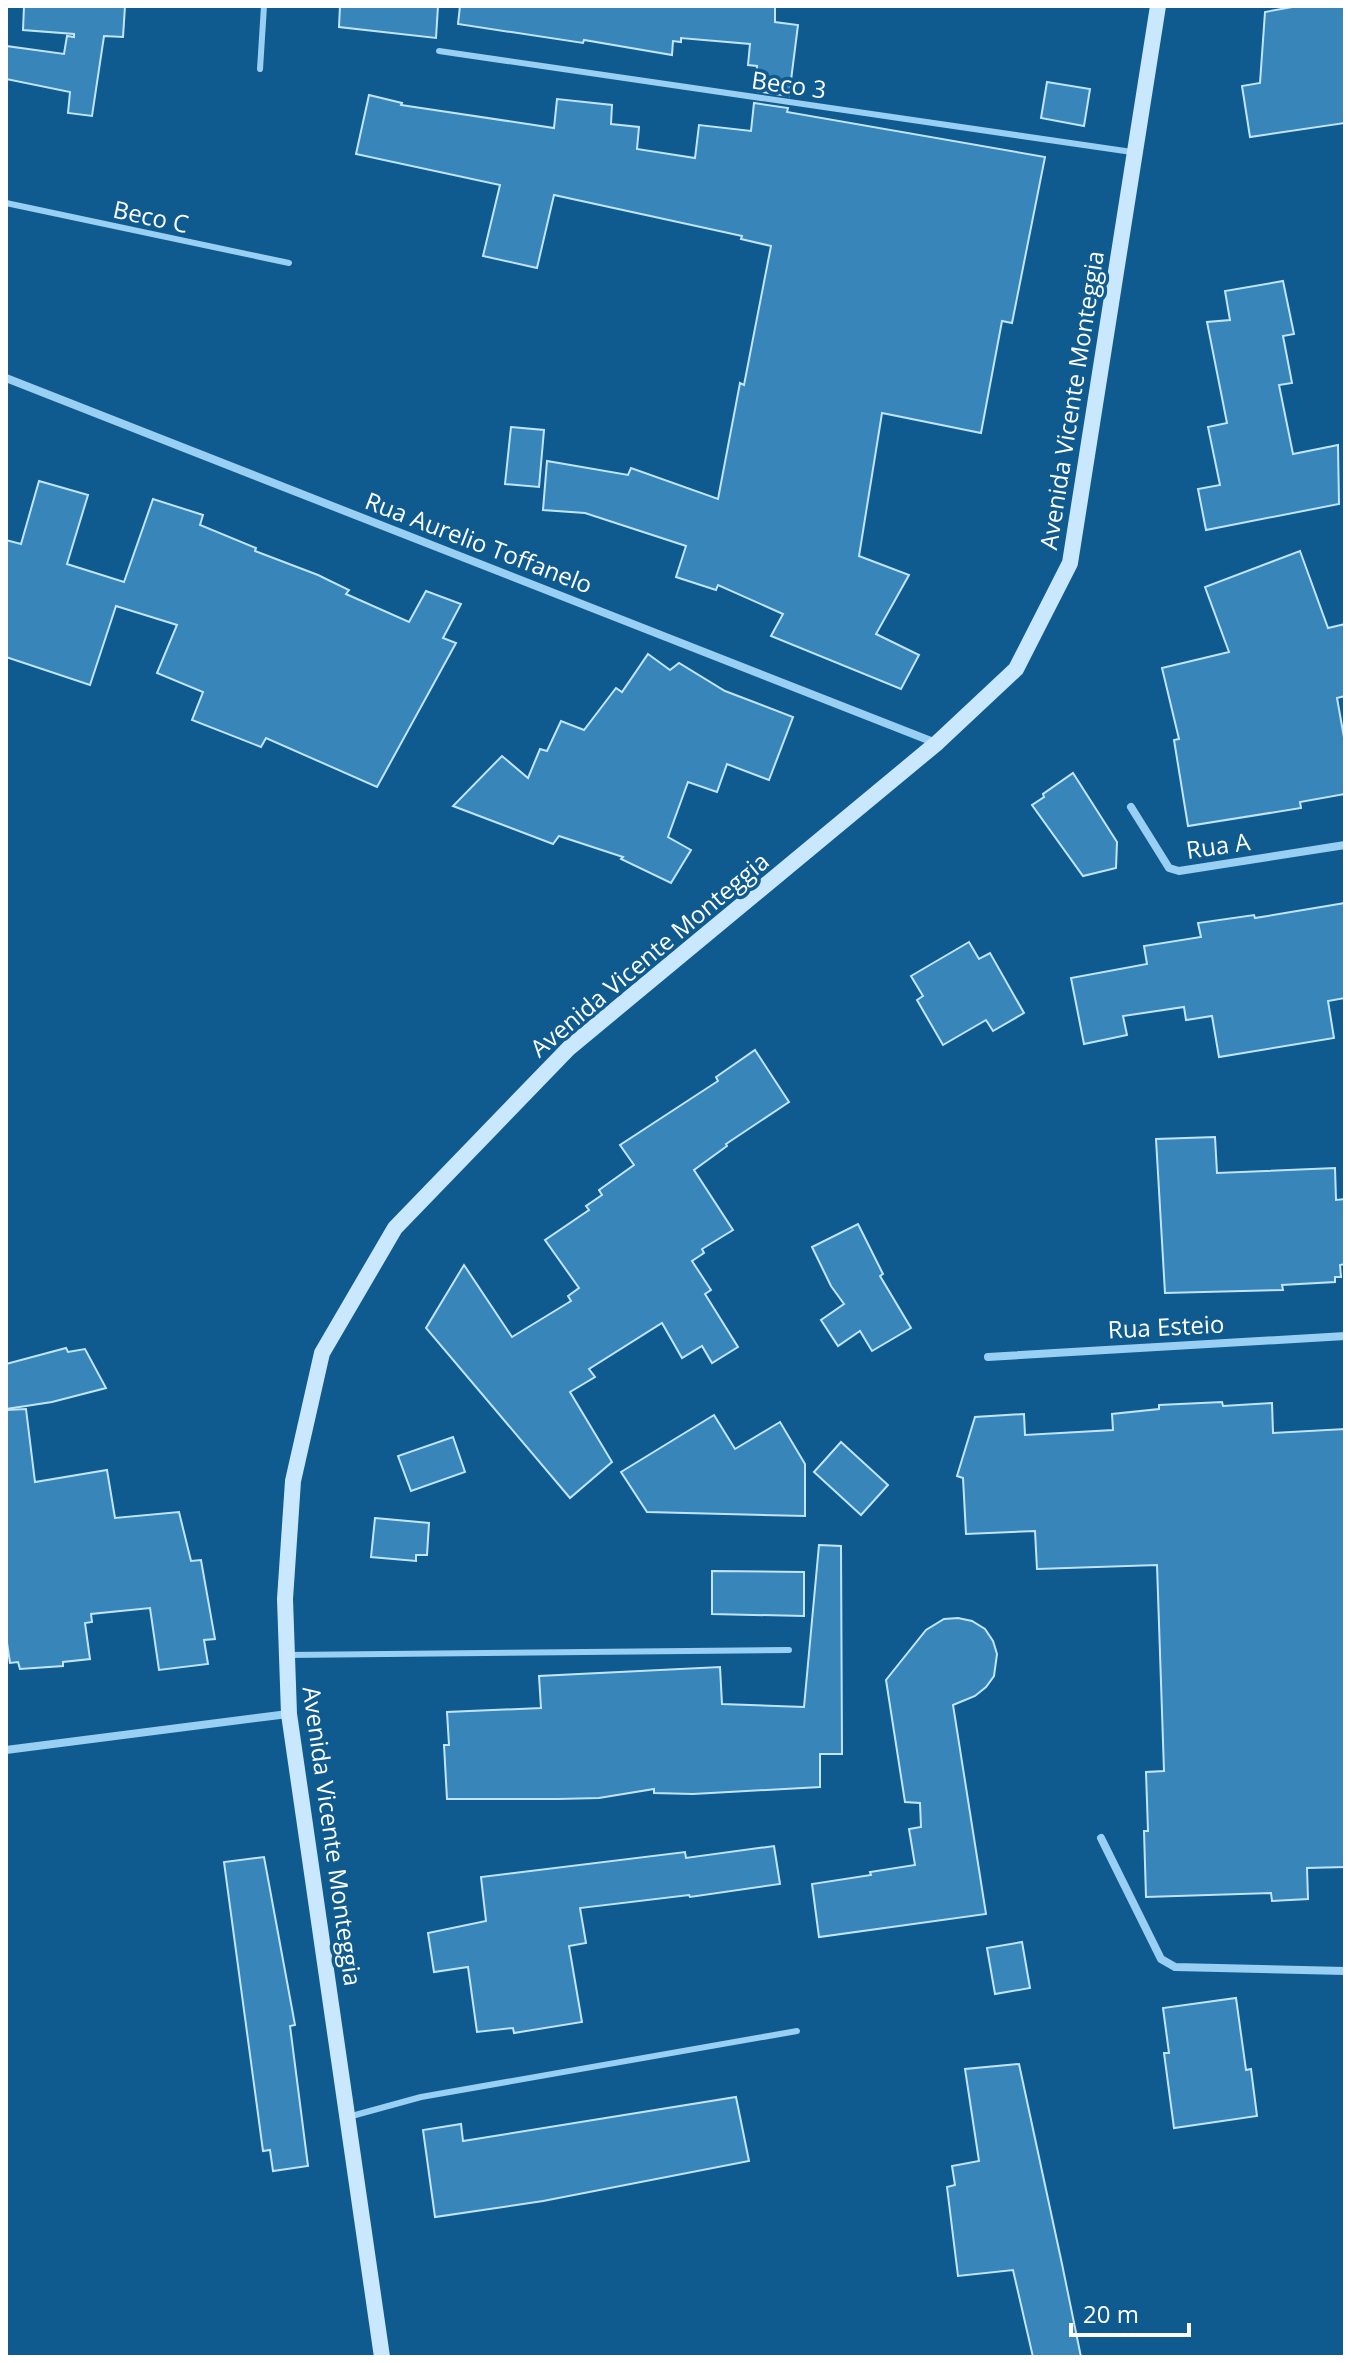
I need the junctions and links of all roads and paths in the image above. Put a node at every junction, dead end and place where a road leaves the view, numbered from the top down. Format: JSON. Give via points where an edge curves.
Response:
{"nodes":[{"id":1,"x":264,"y":6,"type":"edge"},
{"id":2,"x":1158,"y":6,"type":"edge"},
{"id":3,"x":439,"y":51,"type":"dead end"},
{"id":4,"x":260,"y":69,"type":"dead end"},
{"id":5,"x":1134,"y":153,"type":"junction"},
{"id":6,"x":6,"y":203,"type":"edge"},
{"id":7,"x":289,"y":263,"type":"dead end"},
{"id":8,"x":6,"y":378,"type":"edge"},
{"id":9,"x":937,"y":743,"type":"junction"},
{"id":10,"x":1131,"y":807,"type":"dead end"},
{"id":11,"x":1345,"y":845,"type":"edge"},
{"id":12,"x":1345,"y":1336,"type":"edge"},
{"id":13,"x":988,"y":1357,"type":"dead end"},
{"id":14,"x":789,"y":1650,"type":"dead end"},
{"id":15,"x":287,"y":1655,"type":"junction"},
{"id":16,"x":289,"y":1714,"type":"junction"},
{"id":17,"x":6,"y":1750,"type":"edge"},
{"id":18,"x":1101,"y":1838,"type":"dead end"},
{"id":19,"x":1345,"y":1971,"type":"edge"},
{"id":20,"x":797,"y":2031,"type":"dead end"},
{"id":21,"x":348,"y":2117,"type":"junction"},
{"id":22,"x":382,"y":2357,"type":"edge"}],
"edges":[{"from":1,"to":4,"type":"lane"},
{"from":2,"to":5,"type":"main road","name":"Avenida Vicente Monteggia"},
{"from":3,"to":5,"type":"lane","name":"Beco 3"},
{"from":5,"to":9,"type":"main road","name":"Avenida Vicente Monteggia","via":[[1070,563],[1016,669]]},
{"from":6,"to":7,"type":"lane","name":"Beco C"},
{"from":8,"to":9,"type":"street","name":"Rua Aurelio Toffanelo"},
{"from":9,"to":15,"type":"main road","name":"Avenida Vicente Monteggia","via":[[569,1048],[395,1228],[322,1353],[293,1481]]},
{"from":10,"to":11,"type":"street","name":"Rua A","via":[[1169,868],[1179,871]]},
{"from":12,"to":13,"type":"street","name":"Rua Esteio"},
{"from":14,"to":15,"type":"lane"},
{"from":15,"to":16,"type":"main road","name":"Avenida Vicente Monteggia"},
{"from":16,"to":17,"type":"street"},
{"from":16,"to":21,"type":"main road","name":"Avenida Vicente Monteggia"},
{"from":18,"to":19,"type":"street","via":[[1161,1959],[1175,1967]]},
{"from":20,"to":21,"type":"lane","via":[[421,2097]]},
{"from":21,"to":22,"type":"main road","name":"Avenida Vicente Monteggia"}]}
